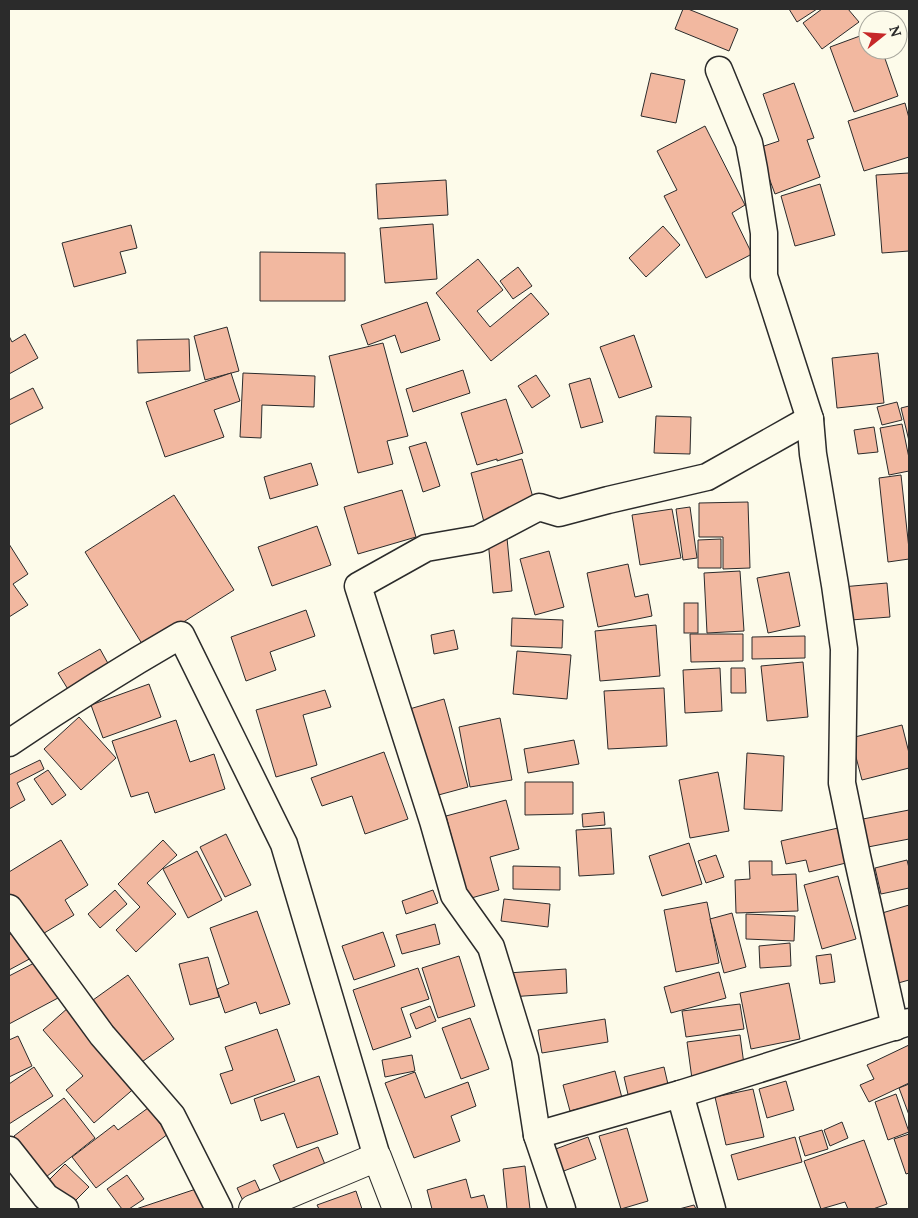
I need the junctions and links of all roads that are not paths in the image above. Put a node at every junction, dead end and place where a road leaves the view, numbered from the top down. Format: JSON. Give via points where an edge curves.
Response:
{"nodes":[{"id":1,"x":719,"y":70,"type":"dead end"},
{"id":2,"x":810,"y":419,"type":"junction"},
{"id":3,"x":9,"y":744,"type":"edge"},
{"id":4,"x":9,"y":908,"type":"edge"},
{"id":5,"x":902,"y":1025,"type":"edge"},
{"id":6,"x":680,"y":1094,"type":"junction"},
{"id":7,"x":537,"y":1135,"type":"junction"},
{"id":8,"x":9,"y":1150,"type":"edge"},
{"id":9,"x":377,"y":1157,"type":"junction"},
{"id":10,"x":65,"y":1209,"type":"edge"},
{"id":11,"x":219,"y":1209,"type":"edge"},
{"id":12,"x":253,"y":1209,"type":"edge"},
{"id":13,"x":397,"y":1209,"type":"edge"},
{"id":14,"x":562,"y":1209,"type":"edge"},
{"id":15,"x":712,"y":1209,"type":"edge"}],
"edges":[{"from":1,"to":2,"type":"street","via":[[749,142],[764,233],[764,276]]},
{"from":2,"to":5,"type":"street","via":[[812,454],[844,649],[842,783],[857,856]]},
{"from":2,"to":7,"type":"street","via":[[707,477],[560,513],[539,507],[478,540],[426,548],[358,586],[454,895],[491,947],[525,1058]]},
{"from":3,"to":9,"type":"street","via":[[62,707],[181,635],[284,844]]},
{"from":4,"to":11,"type":"street","via":[[102,1036],[172,1116]]},
{"from":5,"to":6,"type":"street"},
{"from":6,"to":7,"type":"street"},
{"from":6,"to":15,"type":"street"},
{"from":7,"to":14,"type":"street"},
{"from":8,"to":10,"type":"street","via":[[46,1197]]},
{"from":9,"to":12,"type":"street"},
{"from":9,"to":13,"type":"street"}]}
